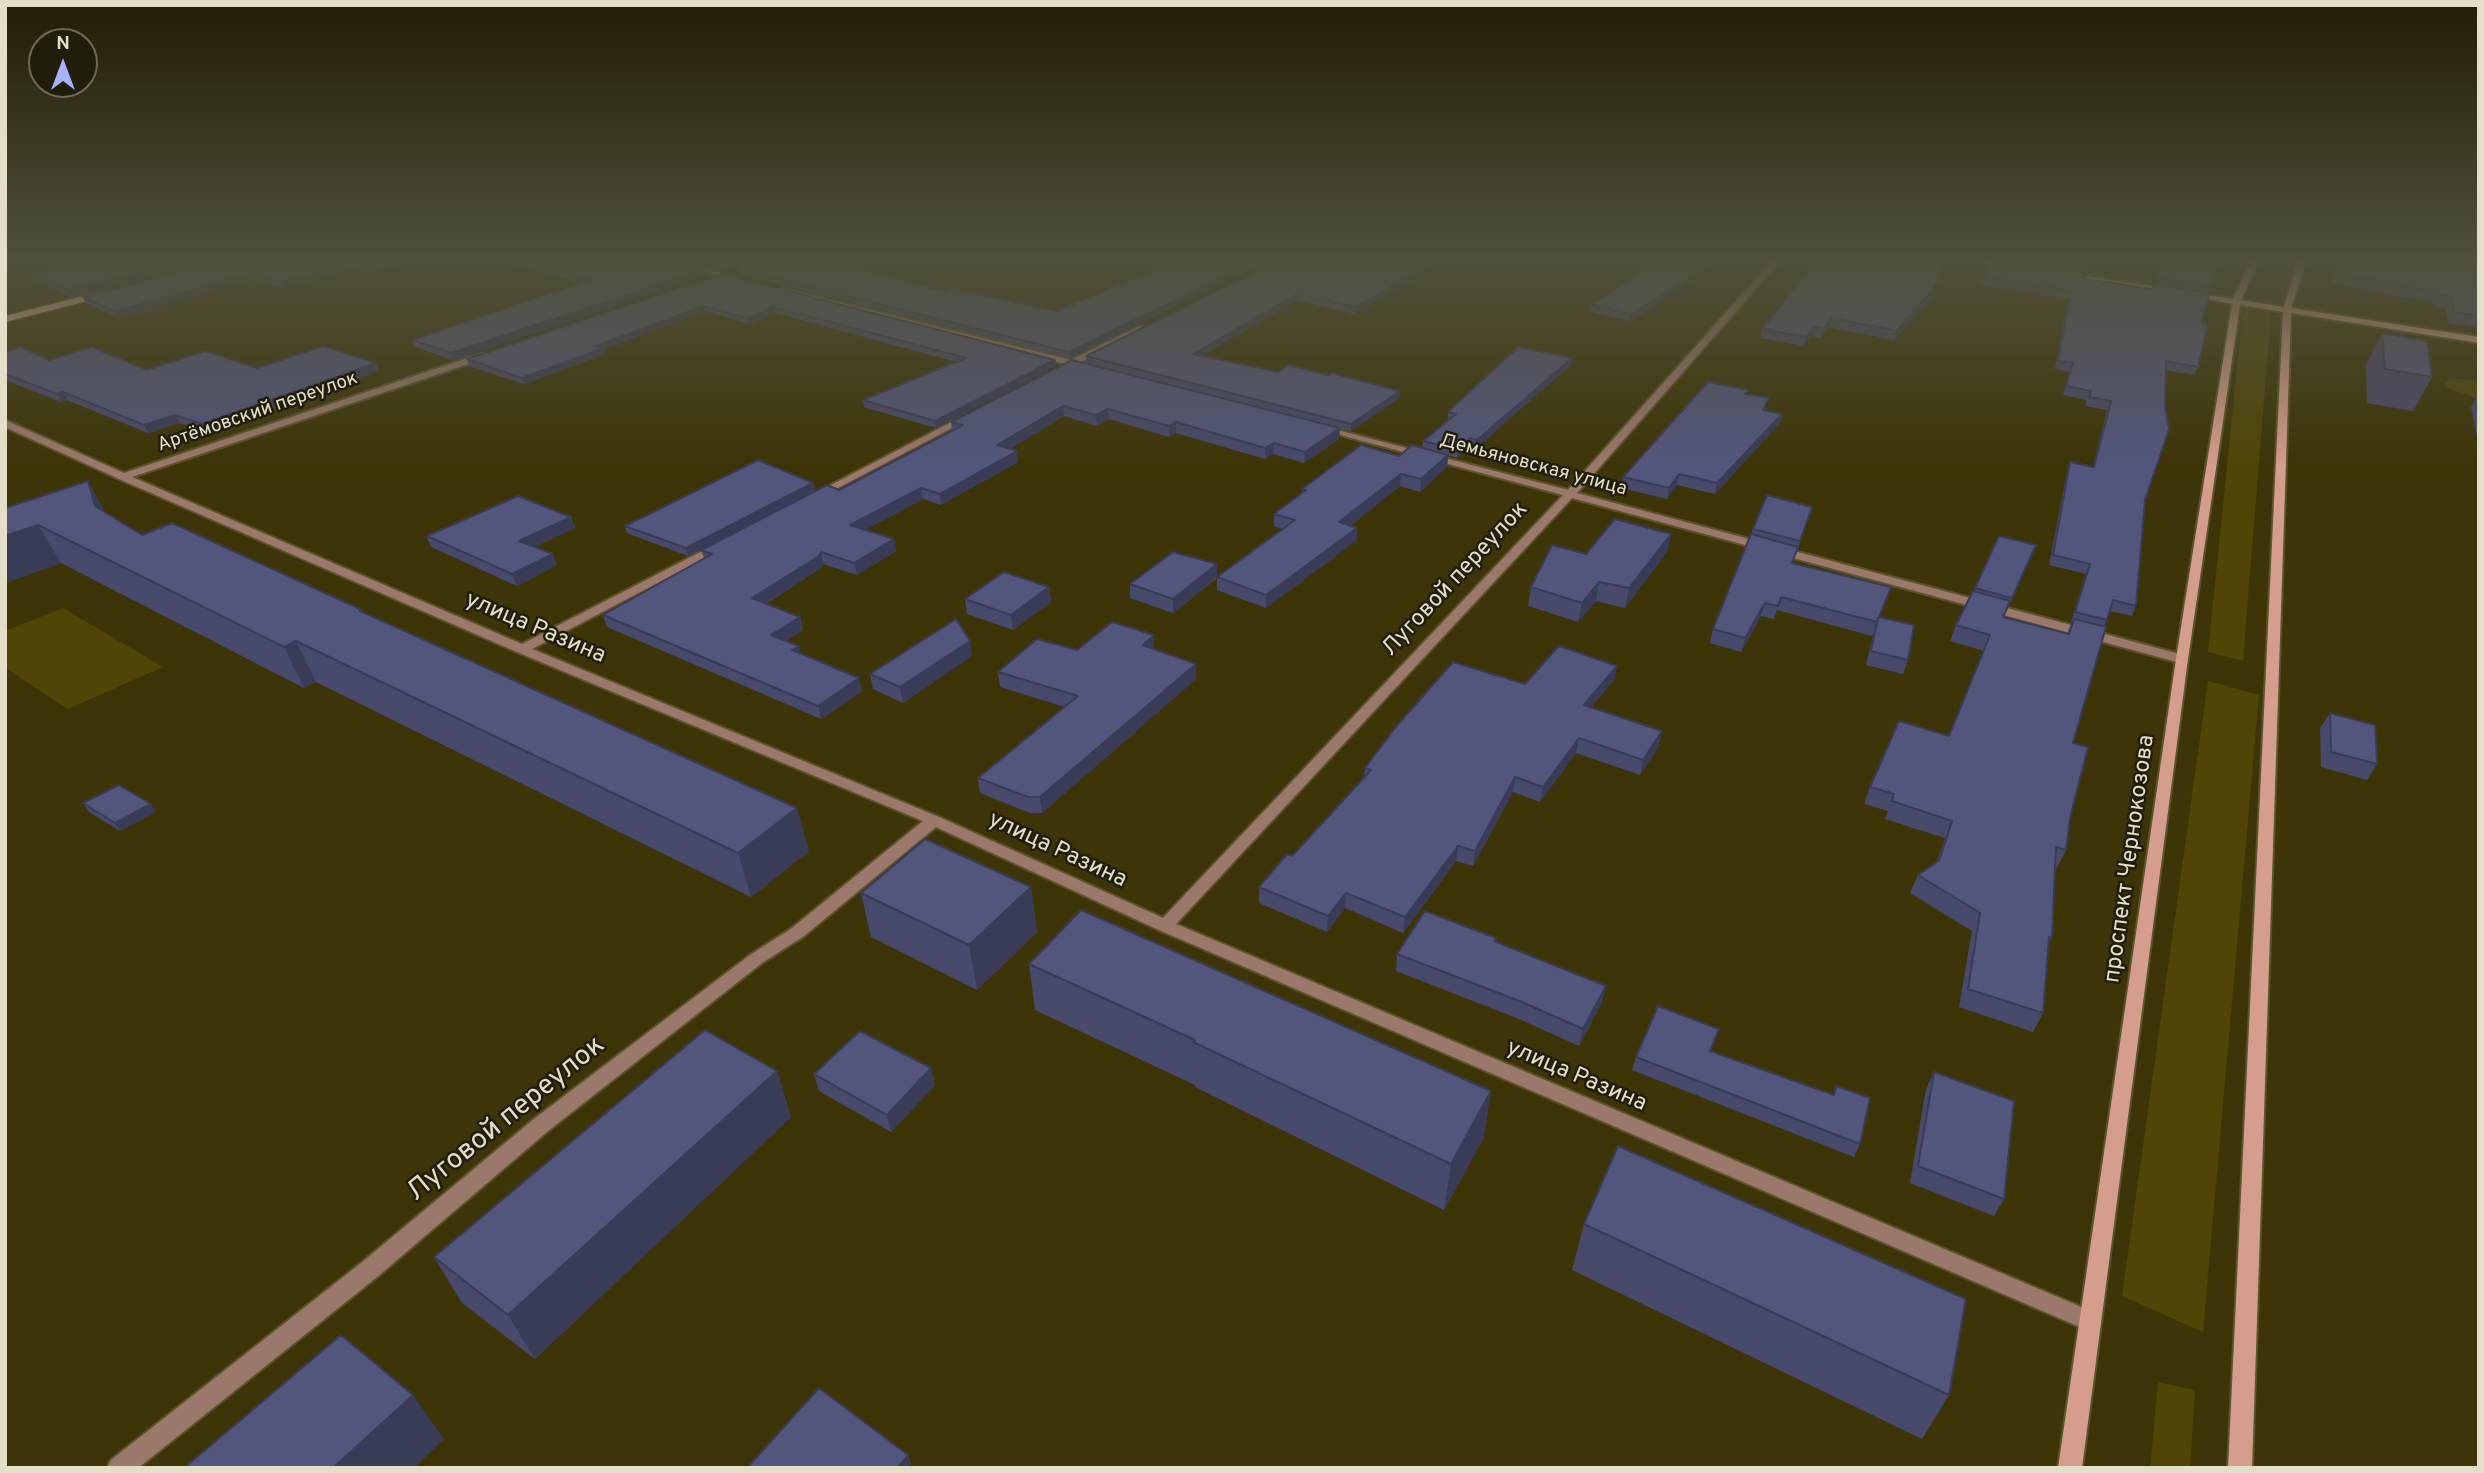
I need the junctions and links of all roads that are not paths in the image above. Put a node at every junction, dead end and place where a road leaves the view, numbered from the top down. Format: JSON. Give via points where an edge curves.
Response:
{"nodes":[{"id":1,"x":941,"y":330,"type":"edge"},
{"id":2,"x":1140,"y":330,"type":"edge"},
{"id":3,"x":1715,"y":330,"type":"edge"},
{"id":4,"x":2232,"y":330,"type":"edge"},
{"id":5,"x":2286,"y":330,"type":"edge"},
{"id":6,"x":2415,"y":330,"type":"edge"},
{"id":7,"x":2479,"y":340,"type":"edge"},
{"id":8,"x":488,"y":354,"type":"edge"},
{"id":9,"x":1073,"y":363,"type":"junction"},
{"id":10,"x":1061,"y":369,"type":"edge"},
{"id":11,"x":1100,"y":370,"type":"edge"},
{"id":12,"x":975,"y":414,"type":"edge"},
{"id":13,"x":5,"y":423,"type":"edge"},
{"id":14,"x":1314,"y":425,"type":"edge"},
{"id":15,"x":123,"y":477,"type":"junction"},
{"id":16,"x":1571,"y":493,"type":"junction"},
{"id":17,"x":803,"y":502,"type":"edge"},
{"id":18,"x":730,"y":541,"type":"edge"},
{"id":19,"x":522,"y":649,"type":"junction"},
{"id":20,"x":2182,"y":659,"type":"junction"},
{"id":21,"x":934,"y":820,"type":"junction"},
{"id":22,"x":1165,"y":926,"type":"junction"},
{"id":23,"x":2090,"y":1321,"type":"junction"},
{"id":24,"x":119,"y":1468,"type":"edge"},
{"id":25,"x":2070,"y":1468,"type":"edge"},
{"id":26,"x":2240,"y":1468,"type":"edge"}],
"edges":[{"from":1,"to":9,"type":"street"},
{"from":2,"to":9,"type":"street"},
{"from":3,"to":16,"type":"street","name":"Луговой переулок"},
{"from":4,"to":20,"type":"street","name":"проспект Чернокозова"},
{"from":5,"to":26,"type":"street"},
{"from":6,"to":7,"type":"street"},
{"from":8,"to":15,"type":"street","name":"Артёмовский переулок"},
{"from":9,"to":10,"type":"street"},
{"from":9,"to":11,"type":"street"},
{"from":12,"to":17,"type":"street"},
{"from":13,"to":15,"type":"street","name":"улица Разина"},
{"from":14,"to":16,"type":"street","name":"Демьяновская улица"},
{"from":15,"to":19,"type":"street","name":"улица Разина"},
{"from":16,"to":20,"type":"street","name":"Демьяновская улица"},
{"from":16,"to":22,"type":"street","name":"Луговой переулок"},
{"from":18,"to":19,"type":"street"},
{"from":19,"to":21,"type":"street","name":"улица Разина"},
{"from":20,"to":23,"type":"street","name":"проспект Чернокозова"},
{"from":21,"to":22,"type":"street","name":"улица Разина"},
{"from":21,"to":24,"type":"street","name":"Луговой переулок","via":[[798,932],[756,959],[541,1125],[369,1270]]},
{"from":22,"to":23,"type":"street","name":"улица Разина"},
{"from":23,"to":25,"type":"street","name":"проспект Чернокозова"}]}
